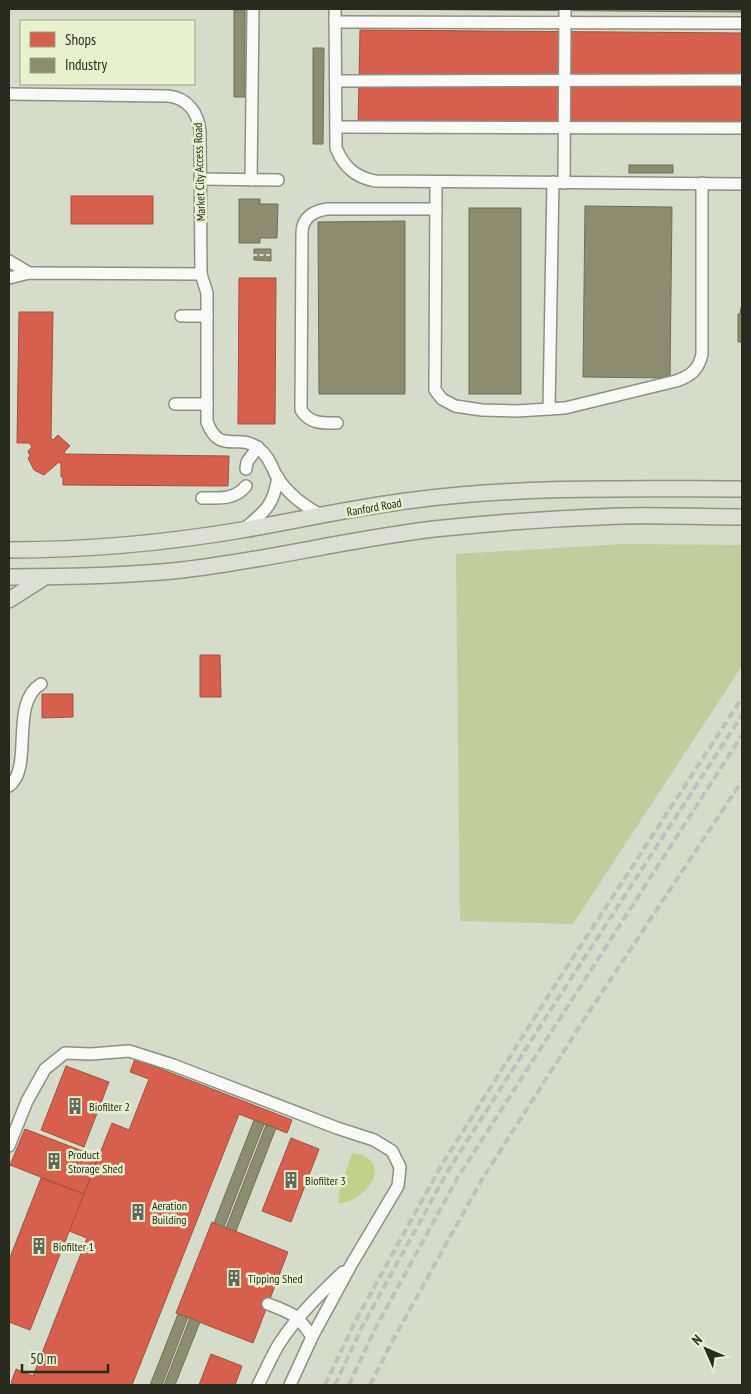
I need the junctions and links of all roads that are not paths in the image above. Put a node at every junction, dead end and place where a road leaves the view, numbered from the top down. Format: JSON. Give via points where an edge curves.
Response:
{"nodes":[{"id":1,"x":253,"y":9,"type":"edge"},
{"id":2,"x":335,"y":9,"type":"edge"},
{"id":3,"x":565,"y":17,"type":"junction"},
{"id":4,"x":336,"y":22,"type":"junction"},
{"id":5,"x":742,"y":23,"type":"edge"},
{"id":6,"x":565,"y":80,"type":"junction"},
{"id":7,"x":742,"y":80,"type":"edge"},
{"id":8,"x":336,"y":81,"type":"junction"},
{"id":9,"x":9,"y":94,"type":"edge"},
{"id":10,"x":336,"y":127,"type":"junction"},
{"id":11,"x":564,"y":128,"type":"junction"},
{"id":12,"x":742,"y":128,"type":"edge"},
{"id":13,"x":200,"y":179,"type":"junction"},
{"id":14,"x":251,"y":180,"type":"junction"},
{"id":15,"x":278,"y":180,"type":"dead end"},
{"id":16,"x":436,"y":182,"type":"junction"},
{"id":17,"x":558,"y":182,"type":"junction"},
{"id":18,"x":702,"y":183,"type":"junction"},
{"id":19,"x":742,"y":184,"type":"edge"},
{"id":20,"x":436,"y":209,"type":"junction"},
{"id":21,"x":9,"y":261,"type":"edge"},
{"id":22,"x":29,"y":273,"type":"junction"},
{"id":23,"x":201,"y":274,"type":"junction"},
{"id":24,"x":9,"y":278,"type":"edge"},
{"id":25,"x":181,"y":316,"type":"dead end"},
{"id":26,"x":208,"y":316,"type":"junction"},
{"id":27,"x":175,"y":404,"type":"dead end"},
{"id":28,"x":207,"y":404,"type":"junction"},
{"id":29,"x":549,"y":410,"type":"junction"},
{"id":30,"x":337,"y":423,"type":"dead end"},
{"id":31,"x":258,"y":447,"type":"junction"},
{"id":32,"x":246,"y":469,"type":"dead end"},
{"id":33,"x":278,"y":477,"type":"junction"},
{"id":34,"x":246,"y":486,"type":"dead end"},
{"id":35,"x":742,"y":490,"type":"edge"},
{"id":36,"x":202,"y":498,"type":"dead end"},
{"id":37,"x":321,"y":516,"type":"junction"},
{"id":38,"x":742,"y":517,"type":"edge"},
{"id":39,"x":242,"y":530,"type":"junction"},
{"id":40,"x":9,"y":544,"type":"edge"},
{"id":41,"x":9,"y":550,"type":"edge"},
{"id":42,"x":26,"y":550,"type":"junction"},
{"id":43,"x":9,"y":577,"type":"edge"},
{"id":44,"x":45,"y":577,"type":"junction"},
{"id":45,"x":9,"y":600,"type":"edge"},
{"id":46,"x":41,"y":684,"type":"dead end"},
{"id":47,"x":9,"y":786,"type":"edge"},
{"id":48,"x":9,"y":1146,"type":"edge"},
{"id":49,"x":351,"y":1265,"type":"junction"},
{"id":50,"x":268,"y":1304,"type":"dead end"},
{"id":51,"x":298,"y":1318,"type":"junction"},
{"id":52,"x":312,"y":1338,"type":"junction"},
{"id":53,"x":258,"y":1385,"type":"edge"},
{"id":54,"x":290,"y":1385,"type":"edge"}],
"edges":[{"from":1,"to":14,"type":"street"},
{"from":2,"to":4,"type":"street"},
{"from":3,"to":4,"type":"street"},
{"from":3,"to":5,"type":"street"},
{"from":3,"to":6,"type":"street"},
{"from":4,"to":8,"type":"street"},
{"from":6,"to":7,"type":"street"},
{"from":6,"to":8,"type":"street"},
{"from":6,"to":11,"type":"street"},
{"from":8,"to":10,"type":"street"},
{"from":9,"to":13,"type":"street","name":"Market City Access Road","via":[[168,96],[182,99],[193,109],[200,125]]},
{"from":10,"to":11,"type":"street"},
{"from":10,"to":16,"type":"street","via":[[336,148],[341,160],[363,179]]},
{"from":11,"to":12,"type":"street"},
{"from":11,"to":17,"type":"street"},
{"from":13,"to":14,"type":"street"},
{"from":13,"to":23,"type":"street","name":"Market City Access Road"},
{"from":14,"to":15,"type":"street"},
{"from":16,"to":17,"type":"street"},
{"from":16,"to":20,"type":"street"},
{"from":17,"to":18,"type":"street"},
{"from":17,"to":29,"type":"street"},
{"from":18,"to":19,"type":"street"},
{"from":18,"to":29,"type":"street","via":[[702,354],[695,371],[670,383]]},
{"from":20,"to":29,"type":"street","via":[[435,390],[442,400],[455,406],[482,410]]},
{"from":20,"to":30,"type":"street","via":[[327,209],[313,213],[305,222],[302,233],[301,410],[318,423]]},
{"from":21,"to":22,"type":"street"},
{"from":22,"to":23,"type":"street"},
{"from":22,"to":24,"type":"street"},
{"from":23,"to":26,"type":"street","name":"Market City Access Road","via":[[207,292]]},
{"from":25,"to":26,"type":"street"},
{"from":26,"to":28,"type":"street","name":"Market City Access Road"},
{"from":27,"to":28,"type":"street"},
{"from":28,"to":31,"type":"street","name":"Market City Access Road","via":[[207,422],[216,438]]},
{"from":31,"to":32,"type":"street"},
{"from":31,"to":33,"type":"street","via":[[266,454]]},
{"from":33,"to":37,"type":"street","via":[[302,504]]},
{"from":33,"to":39,"type":"street","via":[[266,510]]},
{"from":34,"to":36,"type":"street","via":[[233,496]]},
{"from":35,"to":37,"type":"main road","name":"Ranford Road","via":[[511,491],[413,500]]},
{"from":37,"to":39,"type":"main road","name":"Ranford Road"},
{"from":38,"to":44,"type":"main road","via":[[623,516],[443,528],[183,570]]},
{"from":39,"to":42,"type":"main road","name":"Ranford Road","via":[[165,541]]},
{"from":40,"to":42,"type":"main road"},
{"from":41,"to":42,"type":"main road","name":"Ranford Road"},
{"from":43,"to":44,"type":"main road"},
{"from":44,"to":45,"type":"main road"},
{"from":46,"to":47,"type":"street","via":[[33,689],[26,703],[18,770]]},
{"from":48,"to":49,"type":"street","via":[[26,1101],[45,1069],[65,1053],[129,1051],[173,1065],[374,1140],[392,1151],[400,1167],[398,1186]]},
{"from":49,"to":51,"type":"street"},
{"from":49,"to":52,"type":"street"},
{"from":50,"to":51,"type":"street"},
{"from":51,"to":52,"type":"street"},
{"from":51,"to":53,"type":"street","via":[[278,1345]]},
{"from":52,"to":54,"type":"street"}]}
